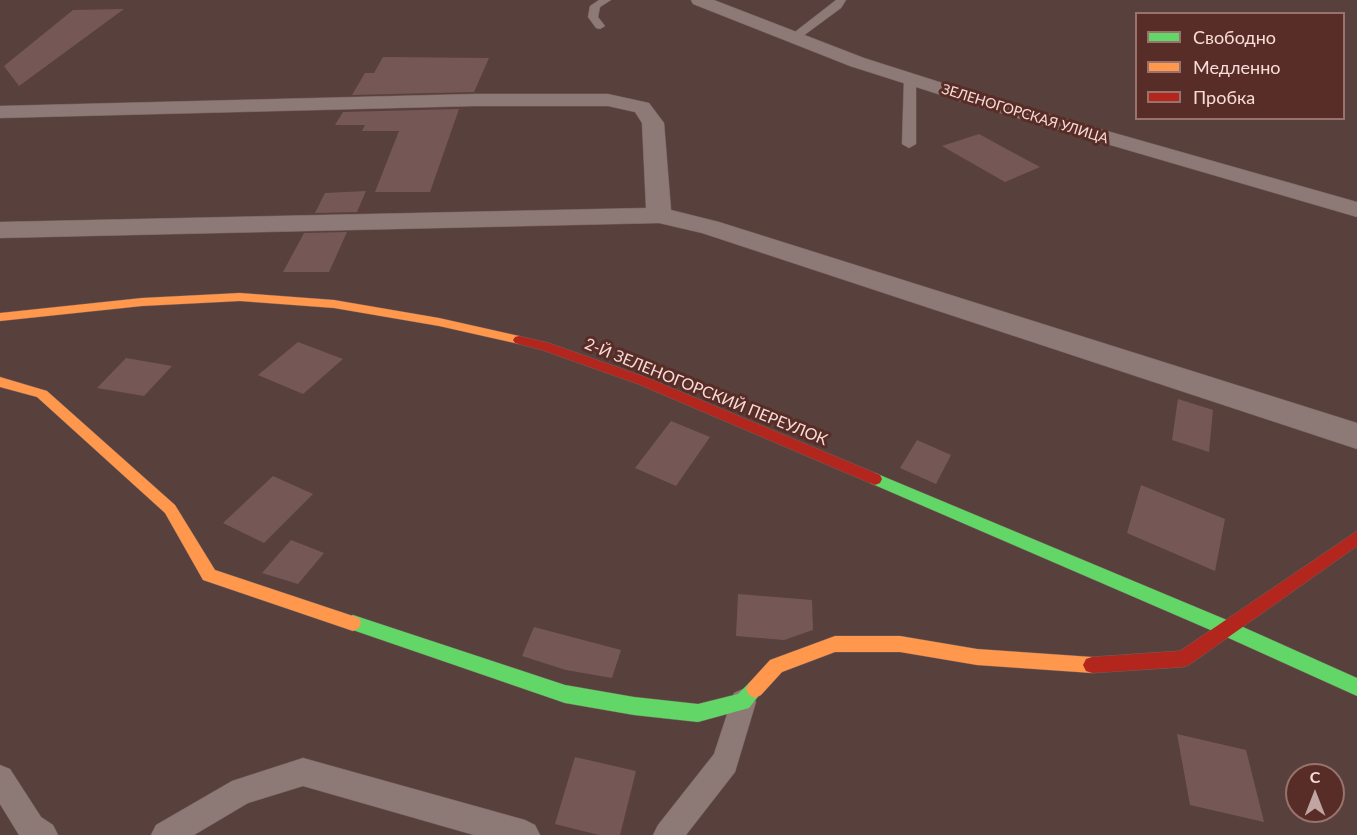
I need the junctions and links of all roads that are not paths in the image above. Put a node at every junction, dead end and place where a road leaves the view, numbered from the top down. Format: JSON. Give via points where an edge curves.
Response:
{"nodes":[{"id":1,"x":606,"y":0,"type":"edge"},
{"id":2,"x":699,"y":0,"type":"edge"},
{"id":3,"x":841,"y":0,"type":"edge"},
{"id":4,"x":600,"y":26,"type":"dead end"},
{"id":5,"x":795,"y":37,"type":"junction"},
{"id":6,"x":910,"y":79,"type":"junction"},
{"id":7,"x":0,"y":112,"type":"edge"},
{"id":8,"x":909,"y":144,"type":"dead end"},
{"id":9,"x":1357,"y":210,"type":"edge"},
{"id":10,"x":659,"y":215,"type":"junction"},
{"id":11,"x":0,"y":230,"type":"edge"},
{"id":12,"x":0,"y":317,"type":"edge"},
{"id":13,"x":0,"y":382,"type":"edge"},
{"id":14,"x":1357,"y":436,"type":"edge"},
{"id":15,"x":1357,"y":538,"type":"edge"},
{"id":16,"x":1228,"y":629,"type":"junction"},
{"id":17,"x":1357,"y":687,"type":"edge"},
{"id":18,"x":742,"y":702,"type":"junction"},
{"id":19,"x":0,"y":779,"type":"edge"},
{"id":20,"x":43,"y":835,"type":"edge"},
{"id":21,"x":166,"y":835,"type":"edge"},
{"id":22,"x":525,"y":835,"type":"edge"},
{"id":23,"x":668,"y":835,"type":"edge"}],
"edges":[{"from":1,"to":4,"type":"lane","via":[[595,6],[593,17]]},
{"from":2,"to":5,"type":"street","name":"ЗЕЛЕНОГОРСКАЯ УЛИЦА"},
{"from":3,"to":5,"type":"lane"},
{"from":5,"to":6,"type":"street","name":"ЗЕЛЕНОГОРСКАЯ УЛИЦА"},
{"from":6,"to":8,"type":"lane"},
{"from":6,"to":9,"type":"street","name":"ЗЕЛЕНОГОРСКАЯ УЛИЦА"},
{"from":7,"to":10,"type":"street","via":[[608,100],[642,108],[653,123]]},
{"from":10,"to":11,"type":"street"},
{"from":10,"to":14,"type":"street","via":[[722,231]]},
{"from":12,"to":16,"type":"street","name":"2-Й ЗЕЛЕНОГОРСКИЙ ПЕРЕУЛОК","via":[[142,302],[240,297],[334,304],[440,322],[545,346],[644,381]]},
{"from":13,"to":18,"type":"street","via":[[42,394],[170,509],[209,575],[565,694],[699,713]]},
{"from":15,"to":16,"type":"street"},
{"from":16,"to":17,"type":"street","name":"2-Й ЗЕЛЕНОГОРСКИЙ ПЕРЕУЛОК"},
{"from":16,"to":18,"type":"street","via":[[1183,659],[1083,666],[977,657],[900,644],[836,644],[776,666]]},
{"from":18,"to":23,"type":"lane","via":[[724,762]]},
{"from":19,"to":20,"type":"lane","via":[[31,827]]},
{"from":21,"to":22,"type":"lane","via":[[242,791],[303,772]]}]}
